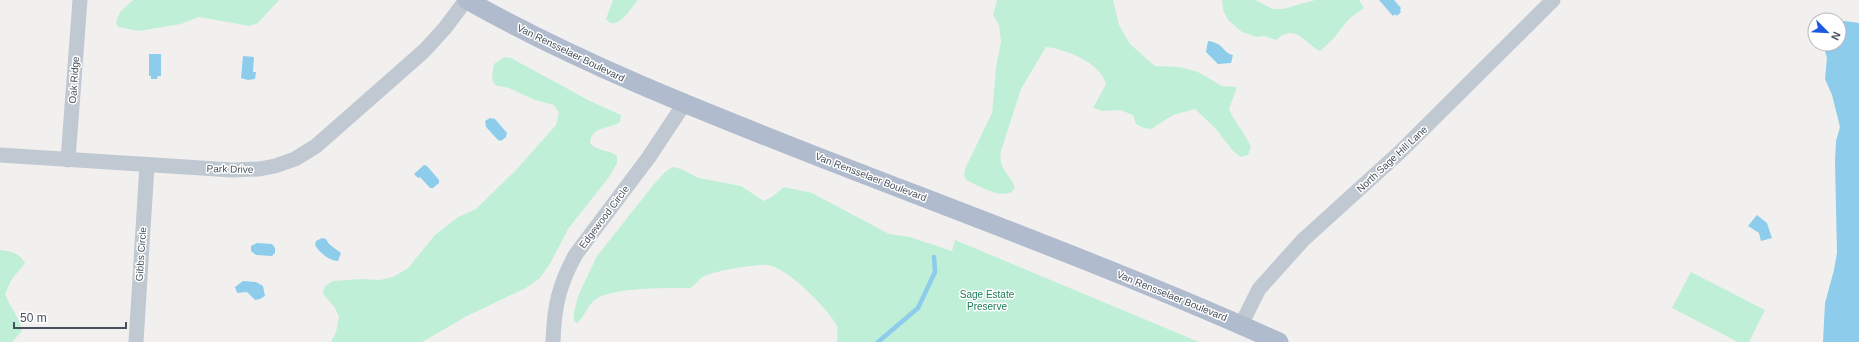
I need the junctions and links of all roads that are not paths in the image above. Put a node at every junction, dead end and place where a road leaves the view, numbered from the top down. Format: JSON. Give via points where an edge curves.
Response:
{"nodes":[{"id":1,"x":80,"y":0,"type":"edge"},
{"id":2,"x":467,"y":0,"type":"edge"},
{"id":3,"x":1553,"y":0,"type":"edge"},
{"id":4,"x":684,"y":104,"type":"junction"},
{"id":5,"x":0,"y":156,"type":"edge"},
{"id":6,"x":68,"y":160,"type":"junction"},
{"id":7,"x":147,"y":165,"type":"junction"},
{"id":8,"x":1241,"y":325,"type":"junction"},
{"id":9,"x":136,"y":342,"type":"edge"},
{"id":10,"x":553,"y":342,"type":"edge"},
{"id":11,"x":1279,"y":342,"type":"edge"}],
"edges":[{"from":1,"to":6,"type":"street","name":"Oak Ridge"},
{"from":2,"to":4,"type":"main road","name":"Van Rensselaer Boulevard","via":[[570,53]]},
{"from":2,"to":7,"type":"street","name":"Park Drive","via":[[416,59],[316,146],[295,159],[275,166],[245,170]]},
{"from":3,"to":8,"type":"street","name":"North Sage Hill Lane","via":[[1399,153],[1303,240],[1259,289]]},
{"from":4,"to":8,"type":"main road","name":"Van Rensselaer Boulevard","via":[[1126,277]]},
{"from":4,"to":10,"type":"street","name":"Edgewood Circle","via":[[649,157],[568,268],[556,301]]},
{"from":5,"to":6,"type":"street","name":"Park Drive"},
{"from":6,"to":7,"type":"street","name":"Park Drive"},
{"from":7,"to":9,"type":"street","name":"Gibbs Circle"},
{"from":8,"to":11,"type":"main road","name":"Van Rensselaer Boulevard"}]}
